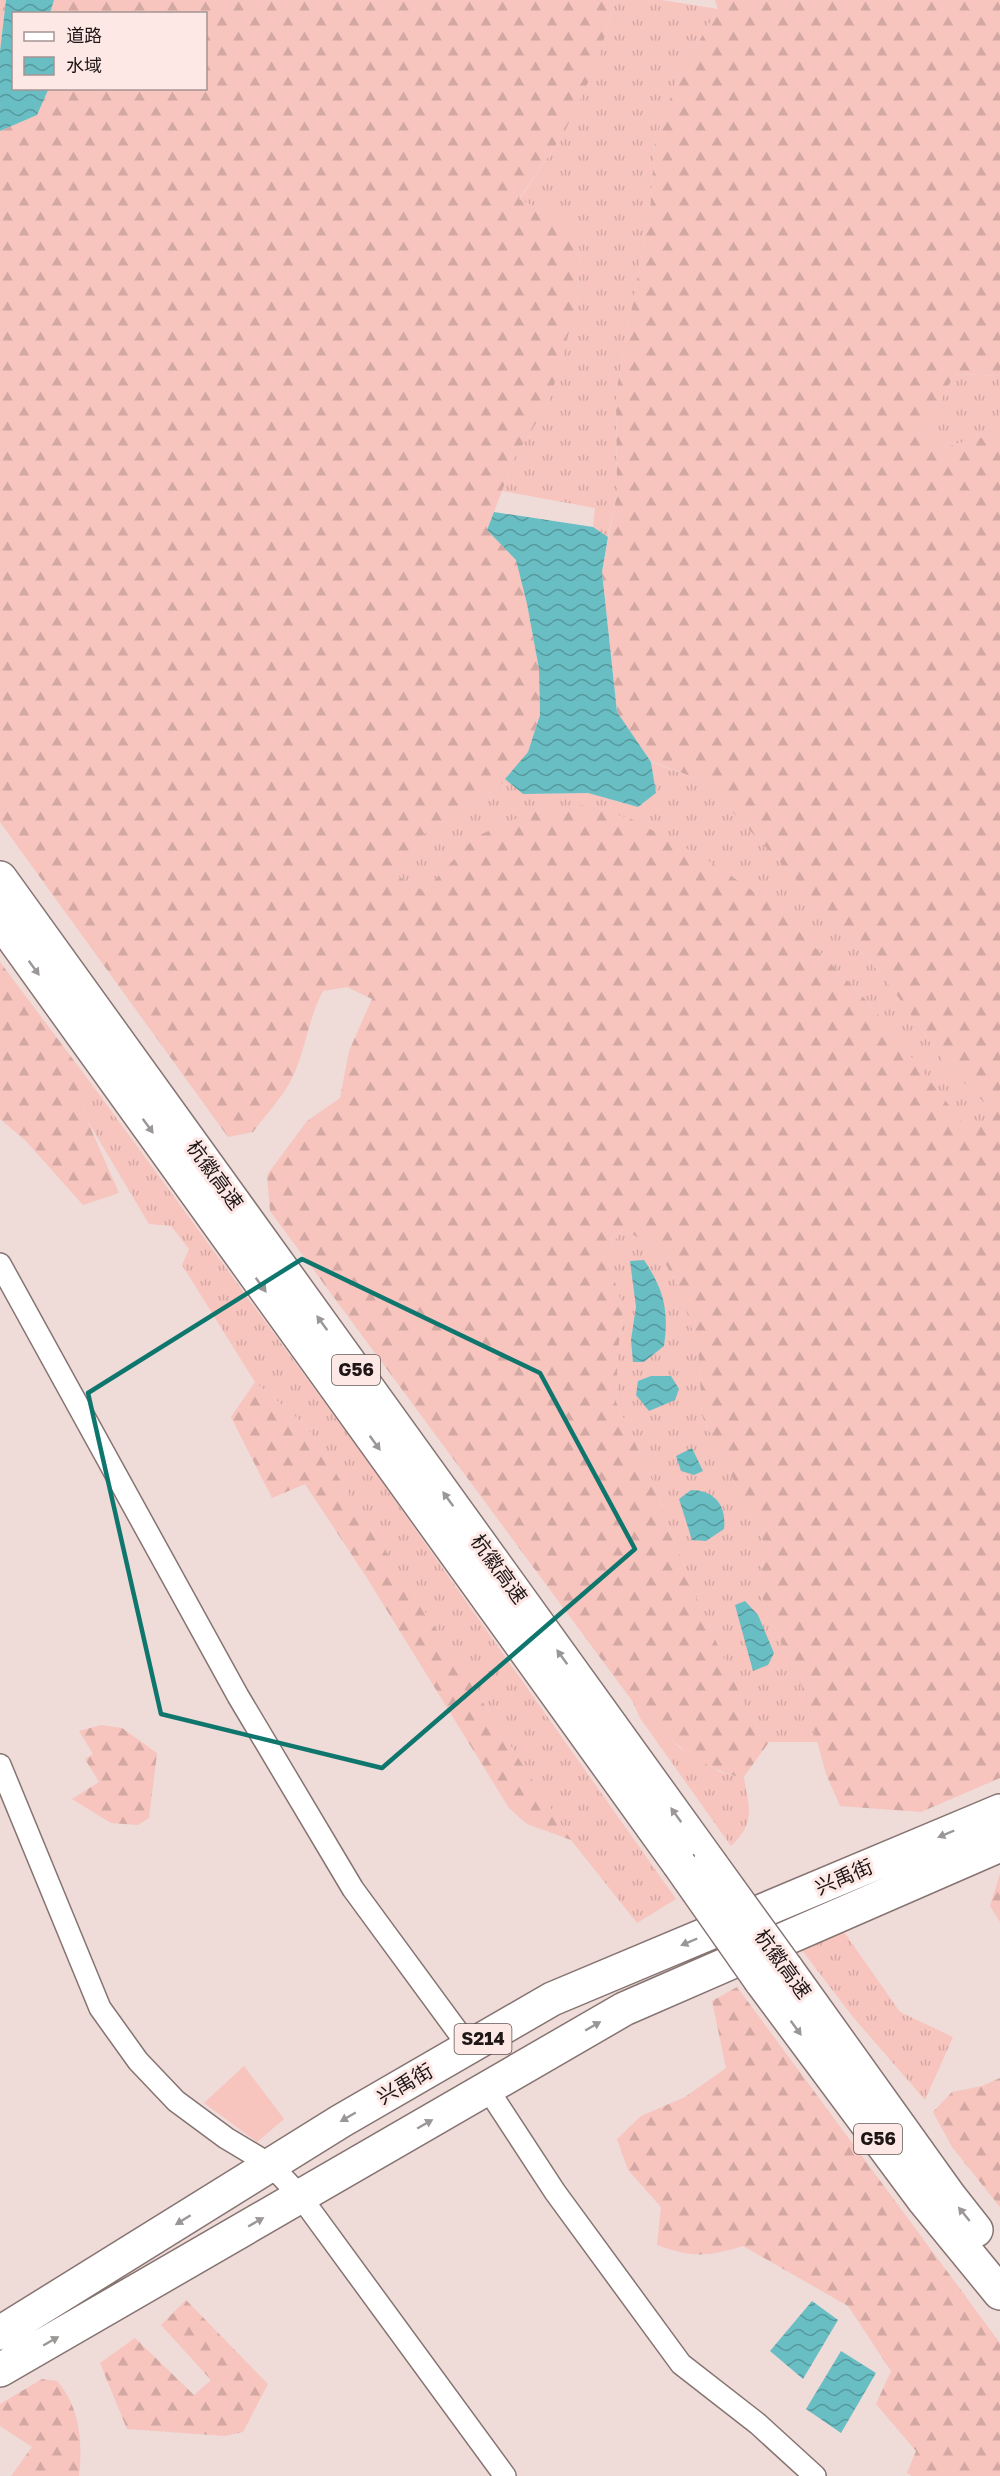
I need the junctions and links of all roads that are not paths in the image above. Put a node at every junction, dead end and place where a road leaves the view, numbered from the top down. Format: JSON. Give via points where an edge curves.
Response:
{"nodes":[{"id":1,"x":0,"y":878,"type":"edge"},
{"id":2,"x":0,"y":920,"type":"edge"},
{"id":3,"x":0,"y":1264,"type":"edge"},
{"id":4,"x":0,"y":1766,"type":"edge"},
{"id":5,"x":1000,"y":1811,"type":"edge"},
{"id":6,"x":992,"y":1852,"type":"edge"},
{"id":7,"x":694,"y":1863,"type":"junction"},
{"id":8,"x":774,"y":1974,"type":"junction"},
{"id":9,"x":469,"y":2047,"type":"junction"},
{"id":10,"x":487,"y":2088,"type":"junction"},
{"id":11,"x":272,"y":2165,"type":"junction"},
{"id":12,"x":300,"y":2196,"type":"junction"},
{"id":13,"x":923,"y":2199,"type":"junction"},
{"id":14,"x":1000,"y":2259,"type":"edge"},
{"id":15,"x":1000,"y":2293,"type":"edge"},
{"id":16,"x":1000,"y":2312,"type":"edge"},
{"id":17,"x":0,"y":2333,"type":"edge"},
{"id":18,"x":0,"y":2370,"type":"edge"},
{"id":19,"x":505,"y":2476,"type":"edge"},
{"id":20,"x":815,"y":2476,"type":"edge"}],
"edges":[{"from":7,"to":1,"type":"main road","name":"杭徽高速","number":"G56","one_way":true},
{"from":2,"to":7,"type":"main road","name":"杭徽高速","number":"G56","one_way":true},
{"from":3,"to":9,"type":"street","via":[[238,1696],[328,1848],[370,1914]]},
{"from":4,"to":11,"type":"street","via":[[100,2008],[138,2061],[176,2101],[226,2138]]},
{"from":5,"to":9,"type":"main road","name":"兴禹街","number":"S214","one_way":true,"via":[[552,1999]]},
{"from":10,"to":6,"type":"main road","name":"兴禹街","number":"S214","one_way":true,"via":[[624,2008]]},
{"from":7,"to":8,"type":"main road","name":"杭徽高速","number":"G56","bridge":true},
{"from":8,"to":13,"type":"main road","name":"杭徽高速","number":"G56","one_way":true},
{"from":14,"to":8,"type":"main road","name":"杭徽高速","number":"G56","one_way":true},
{"from":9,"to":11,"type":"main road","name":"兴禹街","number":"S214","one_way":true},
{"from":12,"to":10,"type":"main road","name":"兴禹街","number":"S214","one_way":true},
{"from":10,"to":20,"type":"street","via":[[555,2192],[681,2364],[758,2424]]},
{"from":11,"to":12,"type":"street"},
{"from":11,"to":17,"type":"main road","name":"兴禹街","number":"S214","one_way":true},
{"from":18,"to":12,"type":"main road","name":"兴禹街","number":"S214","one_way":true},
{"from":12,"to":19,"type":"street"},
{"from":13,"to":15,"type":"main road","name":"杭徽高速","number":"G56"},
{"from":13,"to":16,"type":"main road"}]}
